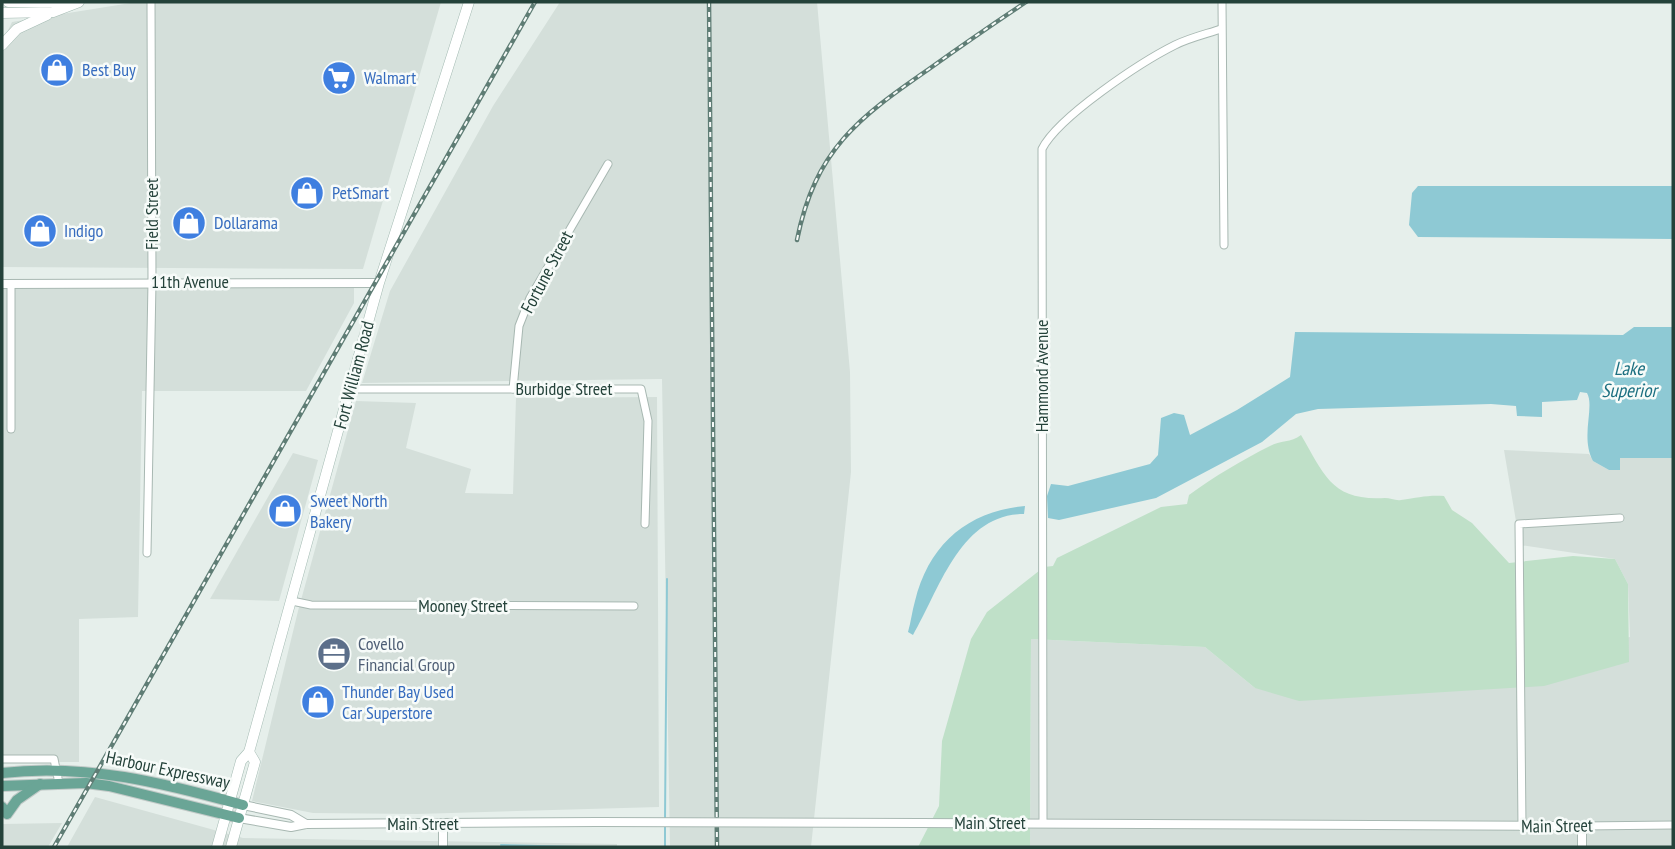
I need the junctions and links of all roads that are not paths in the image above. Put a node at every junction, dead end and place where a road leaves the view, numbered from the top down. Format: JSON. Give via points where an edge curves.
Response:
{"nodes":[{"id":1,"x":5,"y":2,"type":"edge"},
{"id":2,"x":21,"y":2,"type":"edge"},
{"id":3,"x":79,"y":2,"type":"edge"},
{"id":4,"x":151,"y":2,"type":"edge"},
{"id":5,"x":469,"y":2,"type":"edge"},
{"id":6,"x":1222,"y":2,"type":"edge"},
{"id":7,"x":56,"y":5,"type":"edge"},
{"id":8,"x":2,"y":12,"type":"edge"},
{"id":9,"x":15,"y":13,"type":"junction"},
{"id":10,"x":1221,"y":29,"type":"junction"},
{"id":11,"x":2,"y":43,"type":"edge"},
{"id":12,"x":608,"y":164,"type":"dead end"},
{"id":13,"x":1224,"y":246,"type":"dead end"},
{"id":14,"x":152,"y":282,"type":"junction"},
{"id":15,"x":379,"y":283,"type":"junction"},
{"id":16,"x":6,"y":284,"type":"edge"},
{"id":17,"x":351,"y":389,"type":"junction"},
{"id":18,"x":513,"y":389,"type":"junction"},
{"id":19,"x":11,"y":429,"type":"dead end"},
{"id":20,"x":1620,"y":518,"type":"dead end"},
{"id":21,"x":645,"y":524,"type":"dead end"},
{"id":22,"x":147,"y":553,"type":"dead end"},
{"id":23,"x":292,"y":601,"type":"junction"},
{"id":24,"x":634,"y":606,"type":"dead end"},
{"id":25,"x":249,"y":752,"type":"junction"},
{"id":26,"x":2,"y":760,"type":"edge"},
{"id":27,"x":56,"y":770,"type":"junction"},
{"id":28,"x":2,"y":773,"type":"edge"},
{"id":29,"x":59,"y":783,"type":"junction"},
{"id":30,"x":40,"y":784,"type":"junction"},
{"id":31,"x":2,"y":786,"type":"edge"},
{"id":32,"x":229,"y":801,"type":"junction"},
{"id":33,"x":243,"y":805,"type":"junction"},
{"id":34,"x":2,"y":807,"type":"edge"},
{"id":35,"x":225,"y":815,"type":"junction"},
{"id":36,"x":239,"y":818,"type":"junction"},
{"id":37,"x":1043,"y":823,"type":"junction"},
{"id":38,"x":306,"y":824,"type":"junction"},
{"id":39,"x":443,"y":824,"type":"junction"},
{"id":40,"x":1673,"y":825,"type":"edge"},
{"id":41,"x":1582,"y":826,"type":"junction"},
{"id":42,"x":1522,"y":827,"type":"junction"},
{"id":43,"x":217,"y":847,"type":"edge"},
{"id":44,"x":231,"y":847,"type":"edge"},
{"id":45,"x":443,"y":847,"type":"edge"},
{"id":46,"x":1582,"y":847,"type":"edge"}],
"edges":[{"from":1,"to":2,"type":"main road"},
{"from":1,"to":8,"type":"main road"},
{"from":2,"to":7,"type":"main road"},
{"from":2,"to":9,"type":"main road"},
{"from":3,"to":7,"type":"main road"},
{"from":4,"to":14,"type":"street","name":"Field Street"},
{"from":5,"to":15,"type":"main road","name":"Fort William Road"},
{"from":6,"to":10,"type":"street"},
{"from":7,"to":9,"type":"main road"},
{"from":7,"to":11,"type":"main road"},
{"from":8,"to":9,"type":"main road"},
{"from":9,"to":11,"type":"main road"},
{"from":10,"to":13,"type":"street"},
{"from":10,"to":37,"type":"street","name":"Hammond Avenue","via":[[1175,45],[1130,71],[1054,130],[1042,149]]},
{"from":12,"to":18,"type":"street","name":"Fortune Street","via":[[530,298],[519,326]]},
{"from":14,"to":15,"type":"street","name":"11th Avenue"},
{"from":14,"to":16,"type":"street","name":"11th Avenue"},
{"from":14,"to":22,"type":"street","name":"Field Street"},
{"from":15,"to":17,"type":"main road","name":"Fort William Road"},
{"from":16,"to":19,"type":"street"},
{"from":17,"to":18,"type":"street","name":"Burbidge Street"},
{"from":17,"to":23,"type":"main road","name":"Fort William Road"},
{"from":18,"to":21,"type":"street","name":"Burbidge Street","via":[[641,389],[648,421]]},
{"from":20,"to":42,"type":"street","via":[[1519,524]]},
{"from":23,"to":24,"type":"street","name":"Mooney Street","via":[[311,605]]},
{"from":23,"to":25,"type":"main road","name":"Fort William Road"},
{"from":25,"to":32,"type":"main road","name":"Fort William Road","via":[[241,761]]},
{"from":25,"to":33,"type":"main road","name":"Fort William Road","via":[[255,762]]},
{"from":26,"to":27,"type":"street","via":[[54,759]]},
{"from":27,"to":28,"type":"main road","name":"Harbour Expressway"},
{"from":27,"to":29,"type":"street"},
{"from":27,"to":32,"type":"main road","name":"Harbour Expressway","via":[[146,779]]},
{"from":29,"to":30,"type":"main road","name":"Harbour Expressway"},
{"from":29,"to":35,"type":"main road","name":"Harbour Expressway","via":[[109,786]]},
{"from":30,"to":31,"type":"main road","name":"Harbour Expressway"},
{"from":30,"to":34,"type":"main road","via":[[17,800],[7,814]]},
{"from":32,"to":33,"type":"main road","name":"Harbour Expressway"},
{"from":32,"to":35,"type":"main road","name":"Fort William Road"},
{"from":33,"to":36,"type":"main road","name":"Fort William Road"},
{"from":33,"to":38,"type":"street","name":"Main Street"},
{"from":35,"to":36,"type":"main road","name":"Harbour Expressway"},
{"from":35,"to":43,"type":"main road","name":"Fort William Road"},
{"from":36,"to":38,"type":"street","name":"Main Street","via":[[291,827]]},
{"from":36,"to":44,"type":"main road","name":"Fort William Road"},
{"from":37,"to":39,"type":"street","name":"Main Street","bridge":true},
{"from":37,"to":42,"type":"street","name":"Main Street"},
{"from":38,"to":39,"type":"street","name":"Main Street"},
{"from":39,"to":45,"type":"street"},
{"from":40,"to":41,"type":"street","name":"Main Street"},
{"from":41,"to":42,"type":"street","name":"Main Street"},
{"from":41,"to":46,"type":"street"}]}
